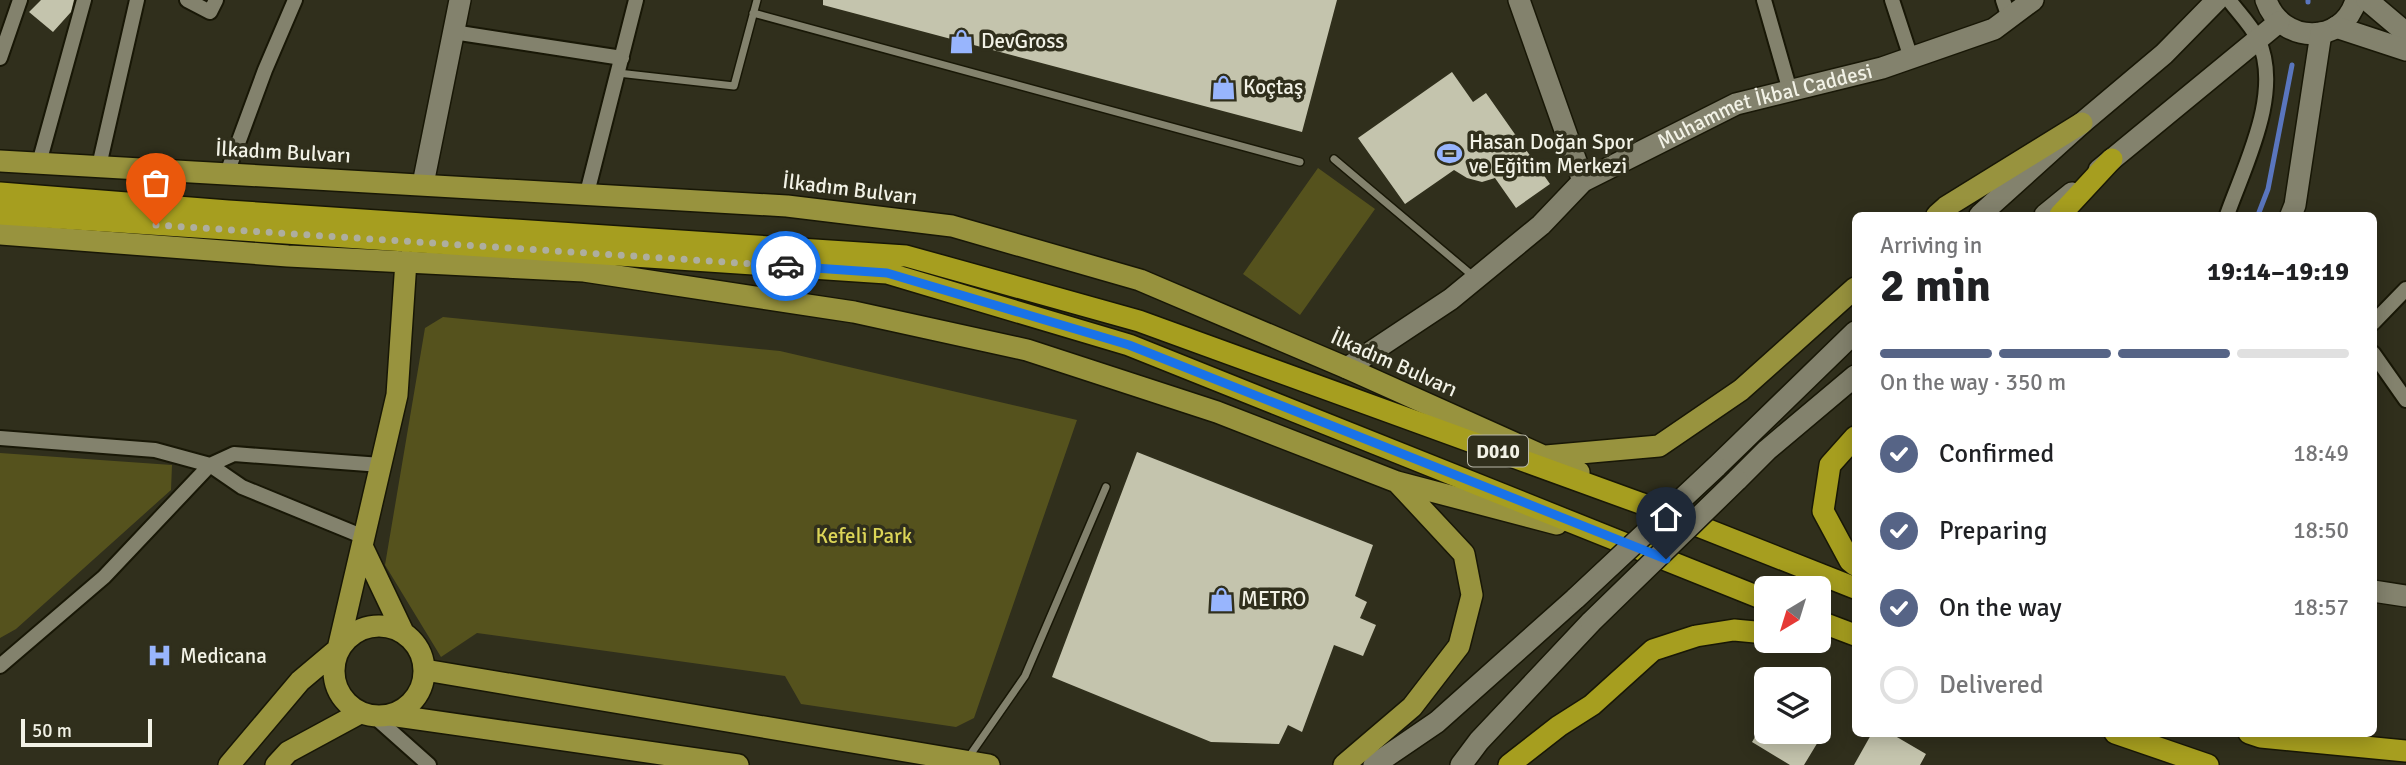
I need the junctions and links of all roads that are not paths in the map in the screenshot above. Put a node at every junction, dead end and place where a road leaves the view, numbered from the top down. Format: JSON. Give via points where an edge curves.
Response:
{"nodes":[{"id":1,"x":20,"y":0,"type":"edge"},
{"id":2,"x":84,"y":0,"type":"edge"},
{"id":3,"x":137,"y":0,"type":"edge"},
{"id":4,"x":187,"y":0,"type":"edge"},
{"id":5,"x":216,"y":0,"type":"edge"},
{"id":6,"x":295,"y":0,"type":"edge"},
{"id":7,"x":460,"y":0,"type":"edge"},
{"id":8,"x":636,"y":0,"type":"edge"},
{"id":9,"x":757,"y":0,"type":"edge"},
{"id":10,"x":1518,"y":0,"type":"edge"},
{"id":11,"x":1764,"y":0,"type":"edge"},
{"id":12,"x":1892,"y":0,"type":"edge"},
{"id":13,"x":2033,"y":0,"type":"edge"},
{"id":14,"x":2217,"y":0,"type":"edge"},
{"id":15,"x":2229,"y":0,"type":"edge"},
{"id":16,"x":2266,"y":0,"type":"edge"},
{"id":17,"x":2356,"y":0,"type":"edge"},
{"id":18,"x":2367,"y":0,"type":"edge"},
{"id":19,"x":2006,"y":9,"type":"edge"},
{"id":20,"x":753,"y":13,"type":"junction"},
{"id":21,"x":2279,"y":22,"type":"junction"},
{"id":22,"x":2328,"y":30,"type":"junction"},
{"id":23,"x":453,"y":32,"type":"junction"},
{"id":24,"x":2406,"y":33,"type":"edge"},
{"id":25,"x":2257,"y":38,"type":"junction"},
{"id":26,"x":2406,"y":50,"type":"edge"},
{"id":27,"x":0,"y":58,"type":"edge"},
{"id":28,"x":1911,"y":58,"type":"junction"},
{"id":29,"x":620,"y":65,"type":"junction"},
{"id":30,"x":1790,"y":91,"type":"junction"},
{"id":31,"x":2082,"y":123,"type":"junction"},
{"id":32,"x":1334,"y":159,"type":"dead end"},
{"id":33,"x":2112,"y":159,"type":"junction"},
{"id":34,"x":0,"y":161,"type":"edge"},
{"id":35,"x":1300,"y":162,"type":"dead end"},
{"id":36,"x":39,"y":163,"type":"junction"},
{"id":37,"x":99,"y":166,"type":"junction"},
{"id":38,"x":227,"y":173,"type":"junction"},
{"id":39,"x":1583,"y":181,"type":"junction"},
{"id":40,"x":423,"y":184,"type":"junction"},
{"id":41,"x":0,"y":193,"type":"edge"},
{"id":42,"x":587,"y":193,"type":"junction"},
{"id":43,"x":1941,"y":212,"type":"edge"},
{"id":44,"x":1983,"y":212,"type":"edge"},
{"id":45,"x":2049,"y":212,"type":"edge"},
{"id":46,"x":2063,"y":212,"type":"edge"},
{"id":47,"x":2228,"y":212,"type":"edge"},
{"id":48,"x":2292,"y":212,"type":"edge"},
{"id":49,"x":0,"y":214,"type":"edge"},
{"id":50,"x":0,"y":234,"type":"edge"},
{"id":51,"x":406,"y":261,"type":"junction"},
{"id":52,"x":1476,"y":279,"type":"junction"},
{"id":53,"x":2406,"y":289,"type":"edge"},
{"id":54,"x":1852,"y":291,"type":"edge"},
{"id":55,"x":2377,"y":320,"type":"edge"},
{"id":56,"x":1852,"y":335,"type":"edge"},
{"id":57,"x":2377,"y":359,"type":"edge"},
{"id":58,"x":1347,"y":368,"type":"junction"},
{"id":59,"x":1852,"y":379,"type":"edge"},
{"id":60,"x":2406,"y":400,"type":"edge"},
{"id":61,"x":0,"y":438,"type":"edge"},
{"id":62,"x":1852,"y":441,"type":"edge"},
{"id":63,"x":1545,"y":456,"type":"junction"},
{"id":64,"x":211,"y":465,"type":"junction"},
{"id":65,"x":381,"y":466,"type":"junction"},
{"id":66,"x":1397,"y":482,"type":"junction"},
{"id":67,"x":1106,"y":487,"type":"dead end"},
{"id":68,"x":1640,"y":503,"type":"junction"},
{"id":69,"x":1616,"y":540,"type":"junction"},
{"id":70,"x":363,"y":541,"type":"junction"},
{"id":71,"x":1852,"y":563,"type":"edge"},
{"id":72,"x":1852,"y":587,"type":"edge"},
{"id":73,"x":2377,"y":592,"type":"edge"},
{"id":74,"x":1754,"y":595,"type":"edge"},
{"id":75,"x":2406,"y":596,"type":"edge"},
{"id":76,"x":1831,"y":627,"type":"edge"},
{"id":77,"x":403,"y":632,"type":"junction"},
{"id":78,"x":1754,"y":632,"type":"edge"},
{"id":79,"x":1831,"y":637,"type":"edge"},
{"id":80,"x":1852,"y":637,"type":"edge"},
{"id":81,"x":1852,"y":638,"type":"edge"},
{"id":82,"x":338,"y":649,"type":"junction"},
{"id":83,"x":0,"y":666,"type":"edge"},
{"id":84,"x":425,"y":670,"type":"junction"},
{"id":85,"x":375,"y":715,"type":"junction"},
{"id":86,"x":2127,"y":737,"type":"edge"},
{"id":87,"x":2261,"y":737,"type":"edge"},
{"id":88,"x":2406,"y":751,"type":"edge"},
{"id":89,"x":966,"y":761,"type":"junction"},
{"id":90,"x":229,"y":765,"type":"edge"},
{"id":91,"x":276,"y":765,"type":"edge"},
{"id":92,"x":429,"y":765,"type":"edge"},
{"id":93,"x":738,"y":765,"type":"edge"},
{"id":94,"x":989,"y":765,"type":"edge"},
{"id":95,"x":1344,"y":765,"type":"edge"},
{"id":96,"x":1374,"y":765,"type":"edge"},
{"id":97,"x":1461,"y":765,"type":"edge"},
{"id":98,"x":1508,"y":765,"type":"edge"},
{"id":99,"x":2208,"y":765,"type":"edge"}],
"edges":[{"from":1,"to":27,"type":"street"},
{"from":2,"to":36,"type":"street"},
{"from":3,"to":37,"type":"street"},
{"from":4,"to":5,"type":"street","via":[[210,12]]},
{"from":6,"to":38,"type":"street"},
{"from":7,"to":23,"type":"main road"},
{"from":8,"to":29,"type":"street"},
{"from":9,"to":20,"type":"lane"},
{"from":10,"to":39,"type":"main road"},
{"from":11,"to":30,"type":"street"},
{"from":12,"to":28,"type":"street"},
{"from":13,"to":19,"type":"main road","name":"Muhammet İkbal Caddesi"},
{"from":14,"to":31,"type":"main road","via":[[2164,54]]},
{"from":15,"to":25,"type":"street"},
{"from":16,"to":21,"type":"main road"},
{"from":17,"to":22,"type":"main road","via":[[2346,18]]},
{"from":18,"to":24,"type":"main road"},
{"from":19,"to":28,"type":"main road","name":"Muhammet İkbal Caddesi","via":[[1994,29]]},
{"from":20,"to":29,"type":"lane","via":[[734,86]]},
{"from":20,"to":35,"type":"lane"},
{"from":21,"to":22,"type":"main road","via":[[2294,31]]},
{"from":21,"to":25,"type":"main road"},
{"from":22,"to":26,"type":"main road"},
{"from":22,"to":48,"type":"main road"},
{"from":23,"to":29,"type":"street"},
{"from":23,"to":40,"type":"main road"},
{"from":25,"to":33,"type":"main road"},
{"from":25,"to":47,"type":"street","via":[[2266,65],[2266,92]]},
{"from":28,"to":30,"type":"main road","name":"Muhammet İkbal Caddesi"},
{"from":29,"to":42,"type":"street"},
{"from":30,"to":39,"type":"main road","name":"Muhammet İkbal Caddesi","via":[[1735,104]]},
{"from":31,"to":43,"type":"main road"},
{"from":31,"to":44,"type":"main road"},
{"from":32,"to":52,"type":"lane"},
{"from":33,"to":45,"type":"main road"},
{"from":33,"to":46,"type":"highway"},
{"from":34,"to":36,"type":"main road","name":"İlkadım Bulvarı"},
{"from":36,"to":37,"type":"main road","name":"İlkadım Bulvarı"},
{"from":37,"to":38,"type":"main road","name":"İlkadım Bulvarı"},
{"from":38,"to":40,"type":"main road","name":"İlkadım Bulvarı"},
{"from":39,"to":52,"type":"main road","name":"Muhammet İkbal Caddesi","via":[[1541,225]]},
{"from":40,"to":42,"type":"main road","name":"İlkadım Bulvarı"},
{"from":41,"to":68,"type":"highway","name":"İlkadım Bulvarı","number":"D010","via":[[906,256],[1139,321]]},
{"from":42,"to":58,"type":"main road","name":"İlkadım Bulvarı","via":[[787,206],[952,226],[1140,280]]},
{"from":49,"to":69,"type":"highway","number":"D010","via":[[887,273],[1129,345]]},
{"from":50,"to":51,"type":"main road"},
{"from":51,"to":65,"type":"main road","via":[[397,395]]},
{"from":51,"to":66,"type":"main road","via":[[584,271],[881,318],[1040,355],[1217,412]]},
{"from":52,"to":58,"type":"main road","name":"Muhammet İkbal Caddesi"},
{"from":53,"to":55,"type":"street"},
{"from":54,"to":63,"type":"main road","via":[[1741,390],[1659,446]]},
{"from":56,"to":96,"type":"main road","bridge":true,"via":[[1576,598],[1437,722]]},
{"from":57,"to":60,"type":"street"},
{"from":58,"to":63,"type":"main road","name":"İlkadım Bulvarı"},
{"from":59,"to":97,"type":"main road","bridge":true,"via":[[1767,450],[1591,622]]},
{"from":61,"to":64,"type":"street","via":[[155,450]]},
{"from":62,"to":71,"type":"highway","via":[[1830,465],[1823,511]]},
{"from":63,"to":68,"type":"main road","name":"İlkadım Bulvarı"},
{"from":64,"to":65,"type":"street","via":[[234,454]]},
{"from":64,"to":70,"type":"street","via":[[242,486]]},
{"from":64,"to":83,"type":"street","via":[[104,577]]},
{"from":65,"to":70,"type":"main road"},
{"from":66,"to":69,"type":"main road"},
{"from":66,"to":95,"type":"main road","via":[[1464,555],[1472,595],[1459,646],[1412,707]]},
{"from":67,"to":89,"type":"lane","via":[[1025,676]]},
{"from":68,"to":72,"type":"highway","name":"İlkadım Bulvarı","number":"D010"},
{"from":69,"to":74,"type":"highway","number":"D010"},
{"from":70,"to":77,"type":"main road"},
{"from":70,"to":82,"type":"main road"},
{"from":73,"to":75,"type":"main road"},
{"from":76,"to":80,"type":"highway"},
{"from":77,"to":82,"type":"main road","via":[[374,625],[360,629]]},
{"from":77,"to":84,"type":"main road","via":[[418,649]]},
{"from":78,"to":98,"type":"highway","via":[[1696,636],[1653,650],[1592,705]]},
{"from":79,"to":81,"type":"highway"},
{"from":82,"to":85,"type":"main road","via":[[336,685],[347,704]]},
{"from":82,"to":90,"type":"main road","via":[[300,681]]},
{"from":84,"to":85,"type":"main road","via":[[415,699],[404,709]]},
{"from":84,"to":89,"type":"main road"},
{"from":85,"to":91,"type":"main road","via":[[288,752]]},
{"from":85,"to":92,"type":"street"},
{"from":85,"to":93,"type":"main road"},
{"from":86,"to":99,"type":"highway"},
{"from":87,"to":88,"type":"highway"},
{"from":89,"to":94,"type":"main road"}]}
